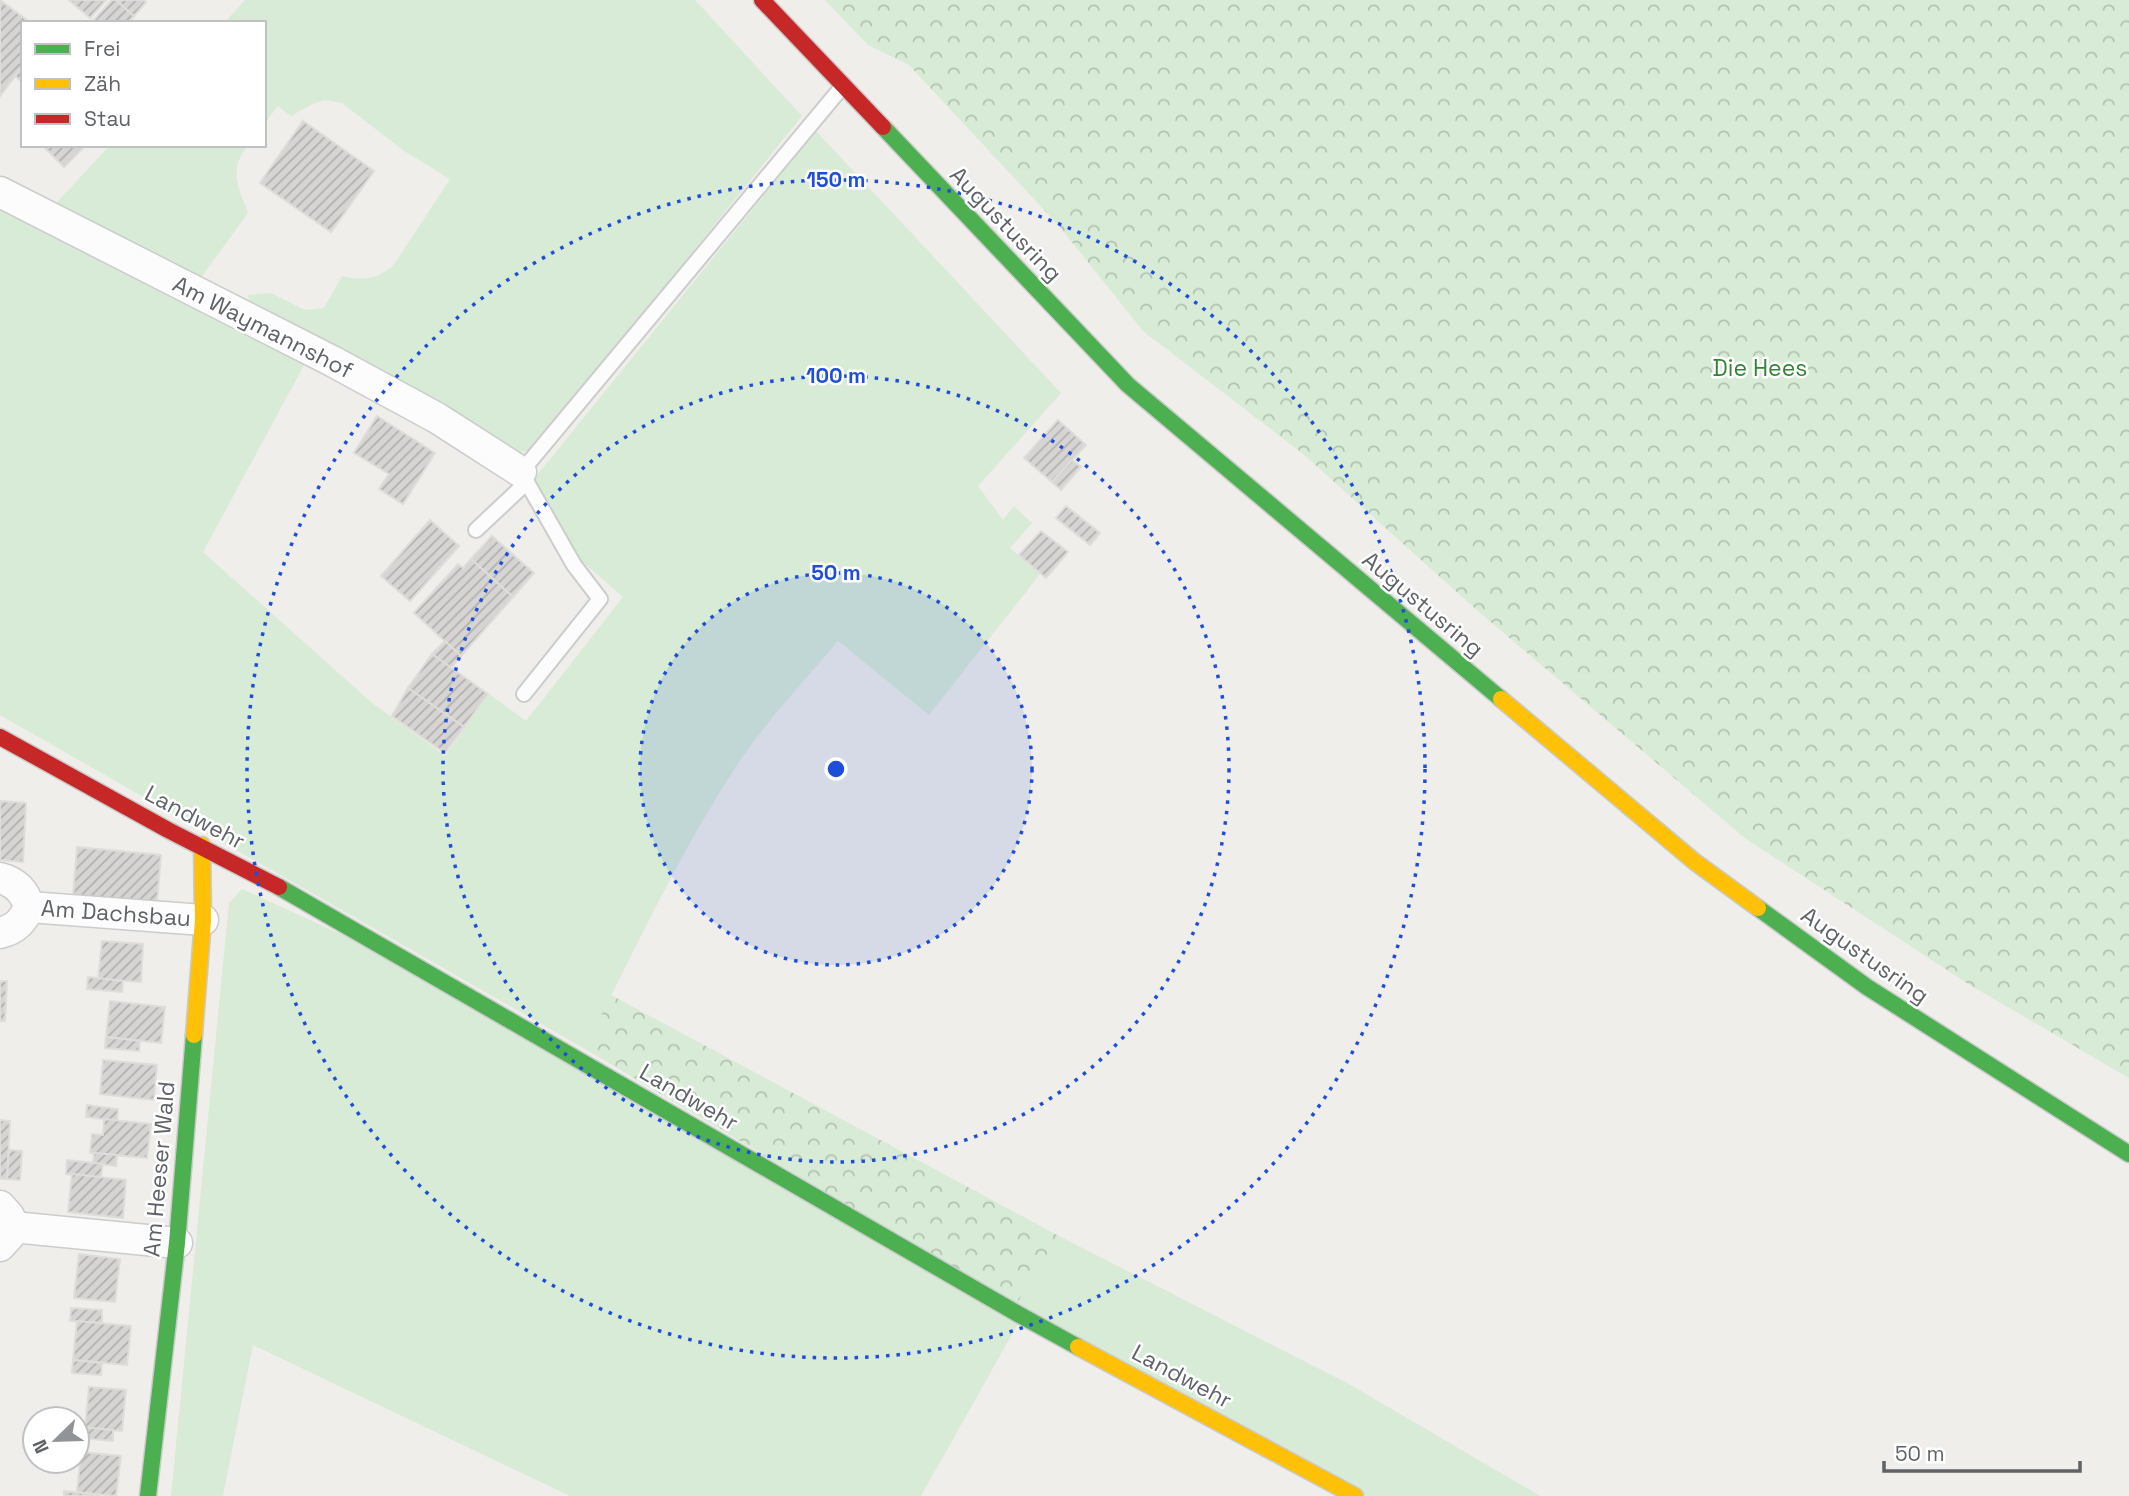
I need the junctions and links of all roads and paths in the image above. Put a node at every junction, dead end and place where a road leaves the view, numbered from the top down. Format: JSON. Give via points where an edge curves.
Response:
{"nodes":[{"id":1,"x":762,"y":0,"type":"edge"},
{"id":2,"x":843,"y":86,"type":"junction"},
{"id":3,"x":0,"y":192,"type":"edge"},
{"id":4,"x":524,"y":477,"type":"junction"},
{"id":5,"x":476,"y":530,"type":"dead end"},
{"id":6,"x":524,"y":694,"type":"dead end"},
{"id":7,"x":0,"y":737,"type":"edge"},
{"id":8,"x":202,"y":845,"type":"junction"},
{"id":9,"x":0,"y":878,"type":"edge"},
{"id":10,"x":29,"y":906,"type":"junction"},
{"id":11,"x":203,"y":920,"type":"junction"},
{"id":12,"x":0,"y":933,"type":"edge"},
{"id":13,"x":2129,"y":1154,"type":"edge"},
{"id":14,"x":4,"y":1226,"type":"edge"},
{"id":15,"x":177,"y":1243,"type":"junction"},
{"id":16,"x":148,"y":1496,"type":"edge"},
{"id":17,"x":1355,"y":1496,"type":"edge"}],
"edges":[{"from":1,"to":2,"type":"street","name":"Augustusring"},
{"from":2,"to":4,"type":"lane"},
{"from":2,"to":13,"type":"street","name":"Augustusring","via":[[1128,385],[1695,862],[1867,987]]},
{"from":3,"to":4,"type":"street","name":"Am Waymannshof","via":[[437,418]]},
{"from":4,"to":5,"type":"lane"},
{"from":4,"to":6,"type":"lane","via":[[574,565],[600,599]]},
{"from":7,"to":8,"type":"street","name":"Landwehr"},
{"from":8,"to":11,"type":"street","name":"Am Heeser Wald"},
{"from":8,"to":17,"type":"street","name":"Landwehr","via":[[1018,1314]]},
{"from":9,"to":10,"type":"street","name":"Am Dachsbau","via":[[16,886]]},
{"from":10,"to":11,"type":"street","name":"Am Dachsbau"},
{"from":10,"to":12,"type":"street","name":"Am Dachsbau","via":[[20,923]]},
{"from":11,"to":15,"type":"street","name":"Am Heeser Wald"},
{"from":14,"to":15,"type":"street"},
{"from":15,"to":16,"type":"street","name":"Am Heeser Wald"}]}
